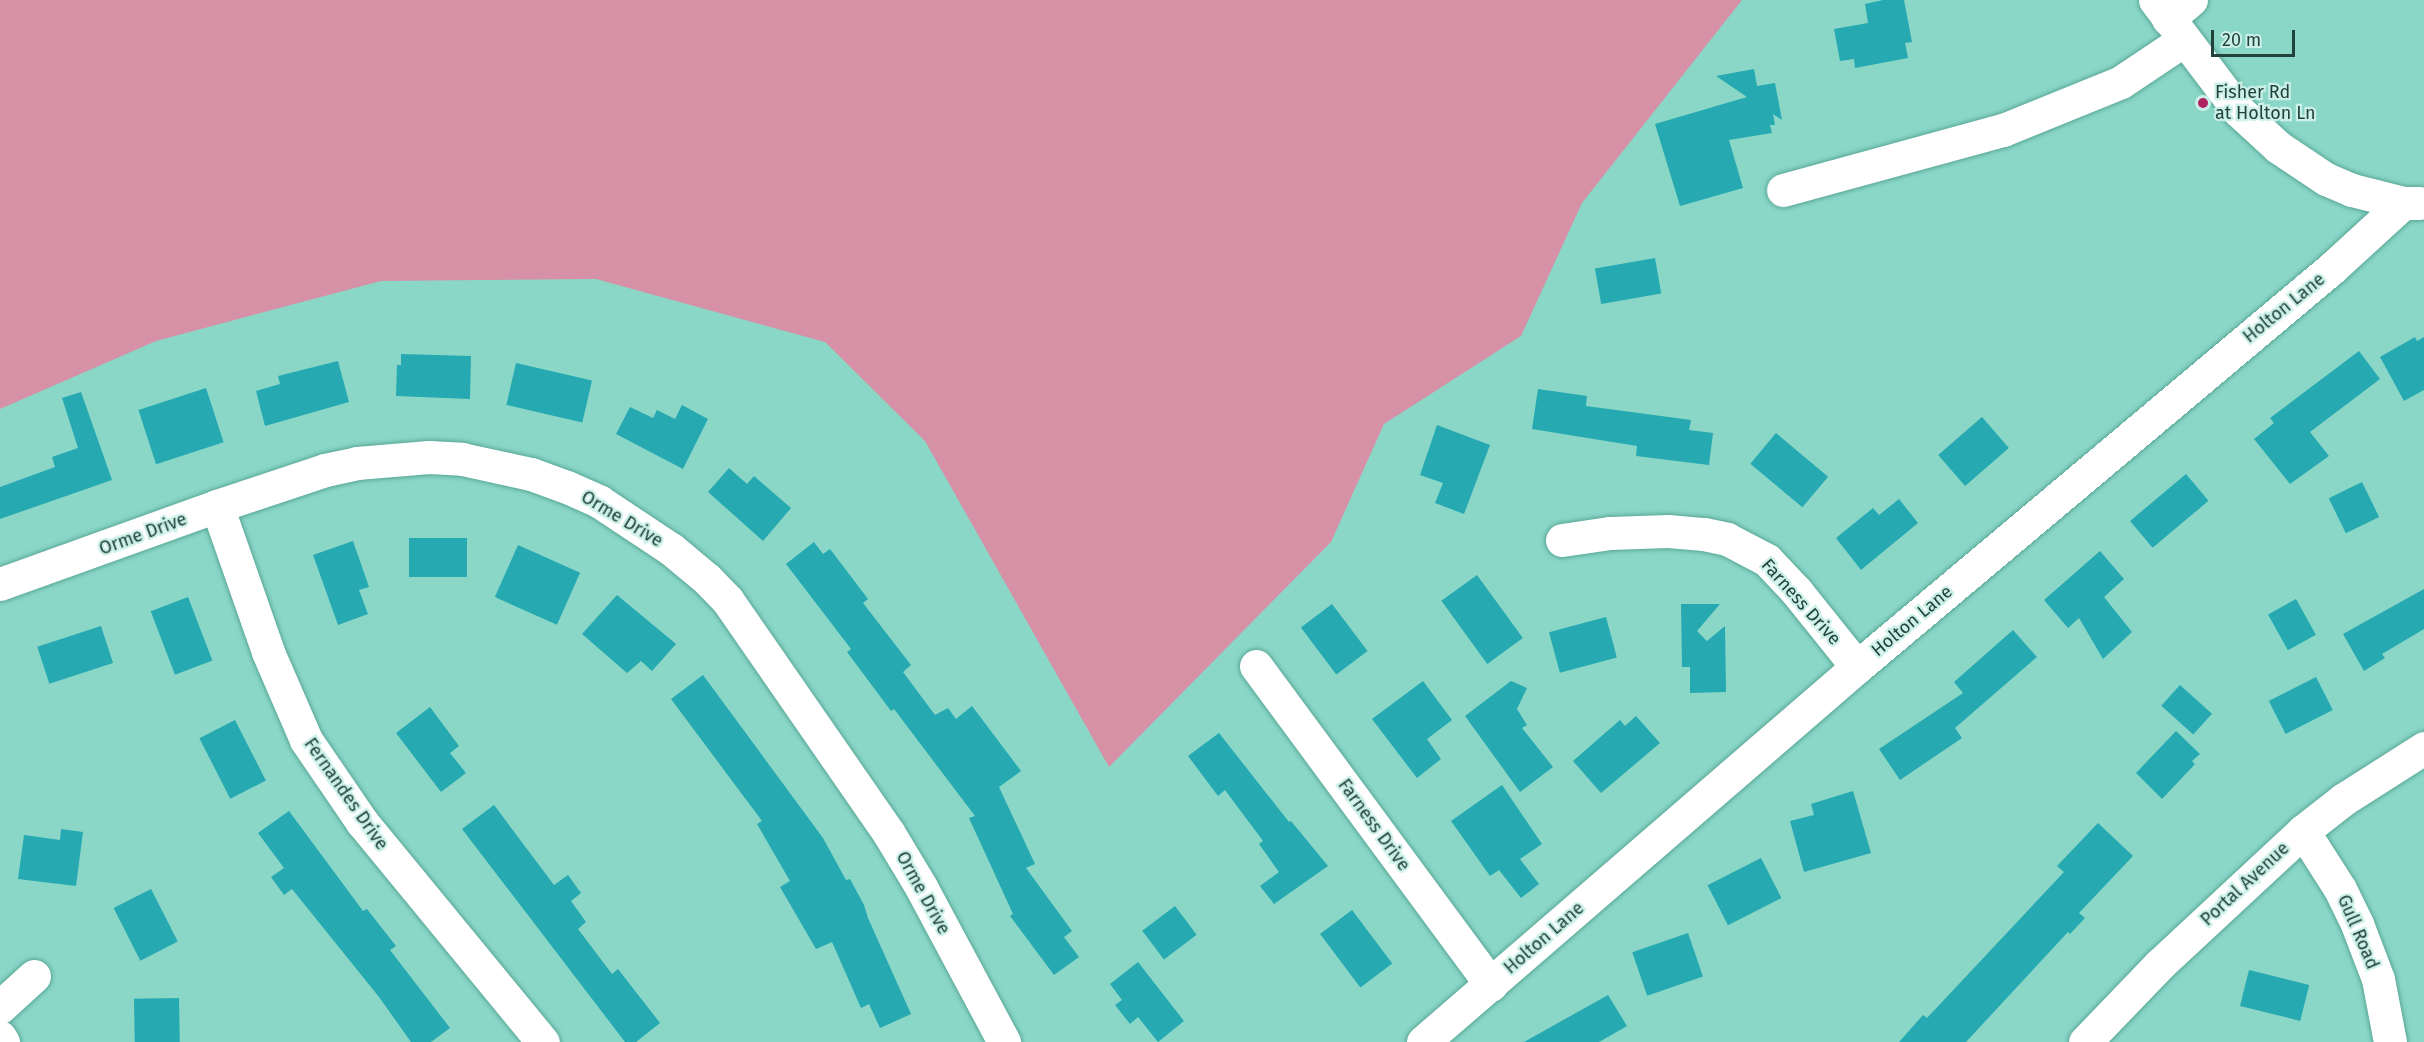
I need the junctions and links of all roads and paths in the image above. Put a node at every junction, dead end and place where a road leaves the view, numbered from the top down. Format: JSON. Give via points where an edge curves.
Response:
{"nodes":[{"id":1,"x":2174,"y":15,"type":"edge"},
{"id":2,"x":1783,"y":190,"type":"dead end"},
{"id":3,"x":2414,"y":203,"type":"edge"},
{"id":4,"x":217,"y":506,"type":"junction"},
{"id":5,"x":1562,"y":540,"type":"dead end"},
{"id":6,"x":0,"y":584,"type":"edge"},
{"id":7,"x":1256,"y":666,"type":"dead end"},
{"id":8,"x":1857,"y":667,"type":"junction"},
{"id":9,"x":2424,"y":748,"type":"edge"},
{"id":10,"x":2303,"y":831,"type":"junction"},
{"id":11,"x":34,"y":976,"type":"dead end"},
{"id":12,"x":1491,"y":985,"type":"junction"},
{"id":13,"x":0,"y":1007,"type":"edge"},
{"id":14,"x":0,"y":1037,"type":"edge"},
{"id":15,"x":3,"y":1042,"type":"edge"},
{"id":16,"x":543,"y":1042,"type":"edge"},
{"id":17,"x":1004,"y":1042,"type":"edge"},
{"id":18,"x":1424,"y":1042,"type":"edge"},
{"id":19,"x":2085,"y":1042,"type":"edge"},
{"id":20,"x":2390,"y":1042,"type":"edge"}],
"edges":[{"from":1,"to":2,"type":"street","via":[[2121,82],[2003,130]]},
{"from":1,"to":3,"type":"street","via":[[2239,111],[2277,147],[2326,179],[2352,190]]},
{"from":3,"to":8,"type":"street","name":"Holton Lane"},
{"from":4,"to":6,"type":"street","name":"Orme Drive"},
{"from":4,"to":16,"type":"street","name":"Fernandes Drive","via":[[268,652],[306,740],[362,822]]},
{"from":4,"to":17,"type":"street","name":"Orme Drive","via":[[357,463],[429,457],[462,459],[531,474],[567,487],[600,502],[671,549],[728,602],[868,802],[921,888]]},
{"from":5,"to":8,"type":"street","name":"Farness Drive","via":[[1668,531],[1727,539],[1767,560]]},
{"from":7,"to":12,"type":"street","name":"Farness Drive"},
{"from":8,"to":12,"type":"street","name":"Holton Lane"},
{"from":9,"to":10,"type":"street","name":"Portal Avenue","via":[[2344,799]]},
{"from":10,"to":19,"type":"street","name":"Portal Avenue","via":[[2159,965]]},
{"from":10,"to":20,"type":"street","name":"Gull Road","via":[[2357,924],[2378,979]]},
{"from":11,"to":13,"type":"street"},
{"from":12,"to":18,"type":"street","name":"Holton Lane"},
{"from":14,"to":15,"type":"street"}]}
